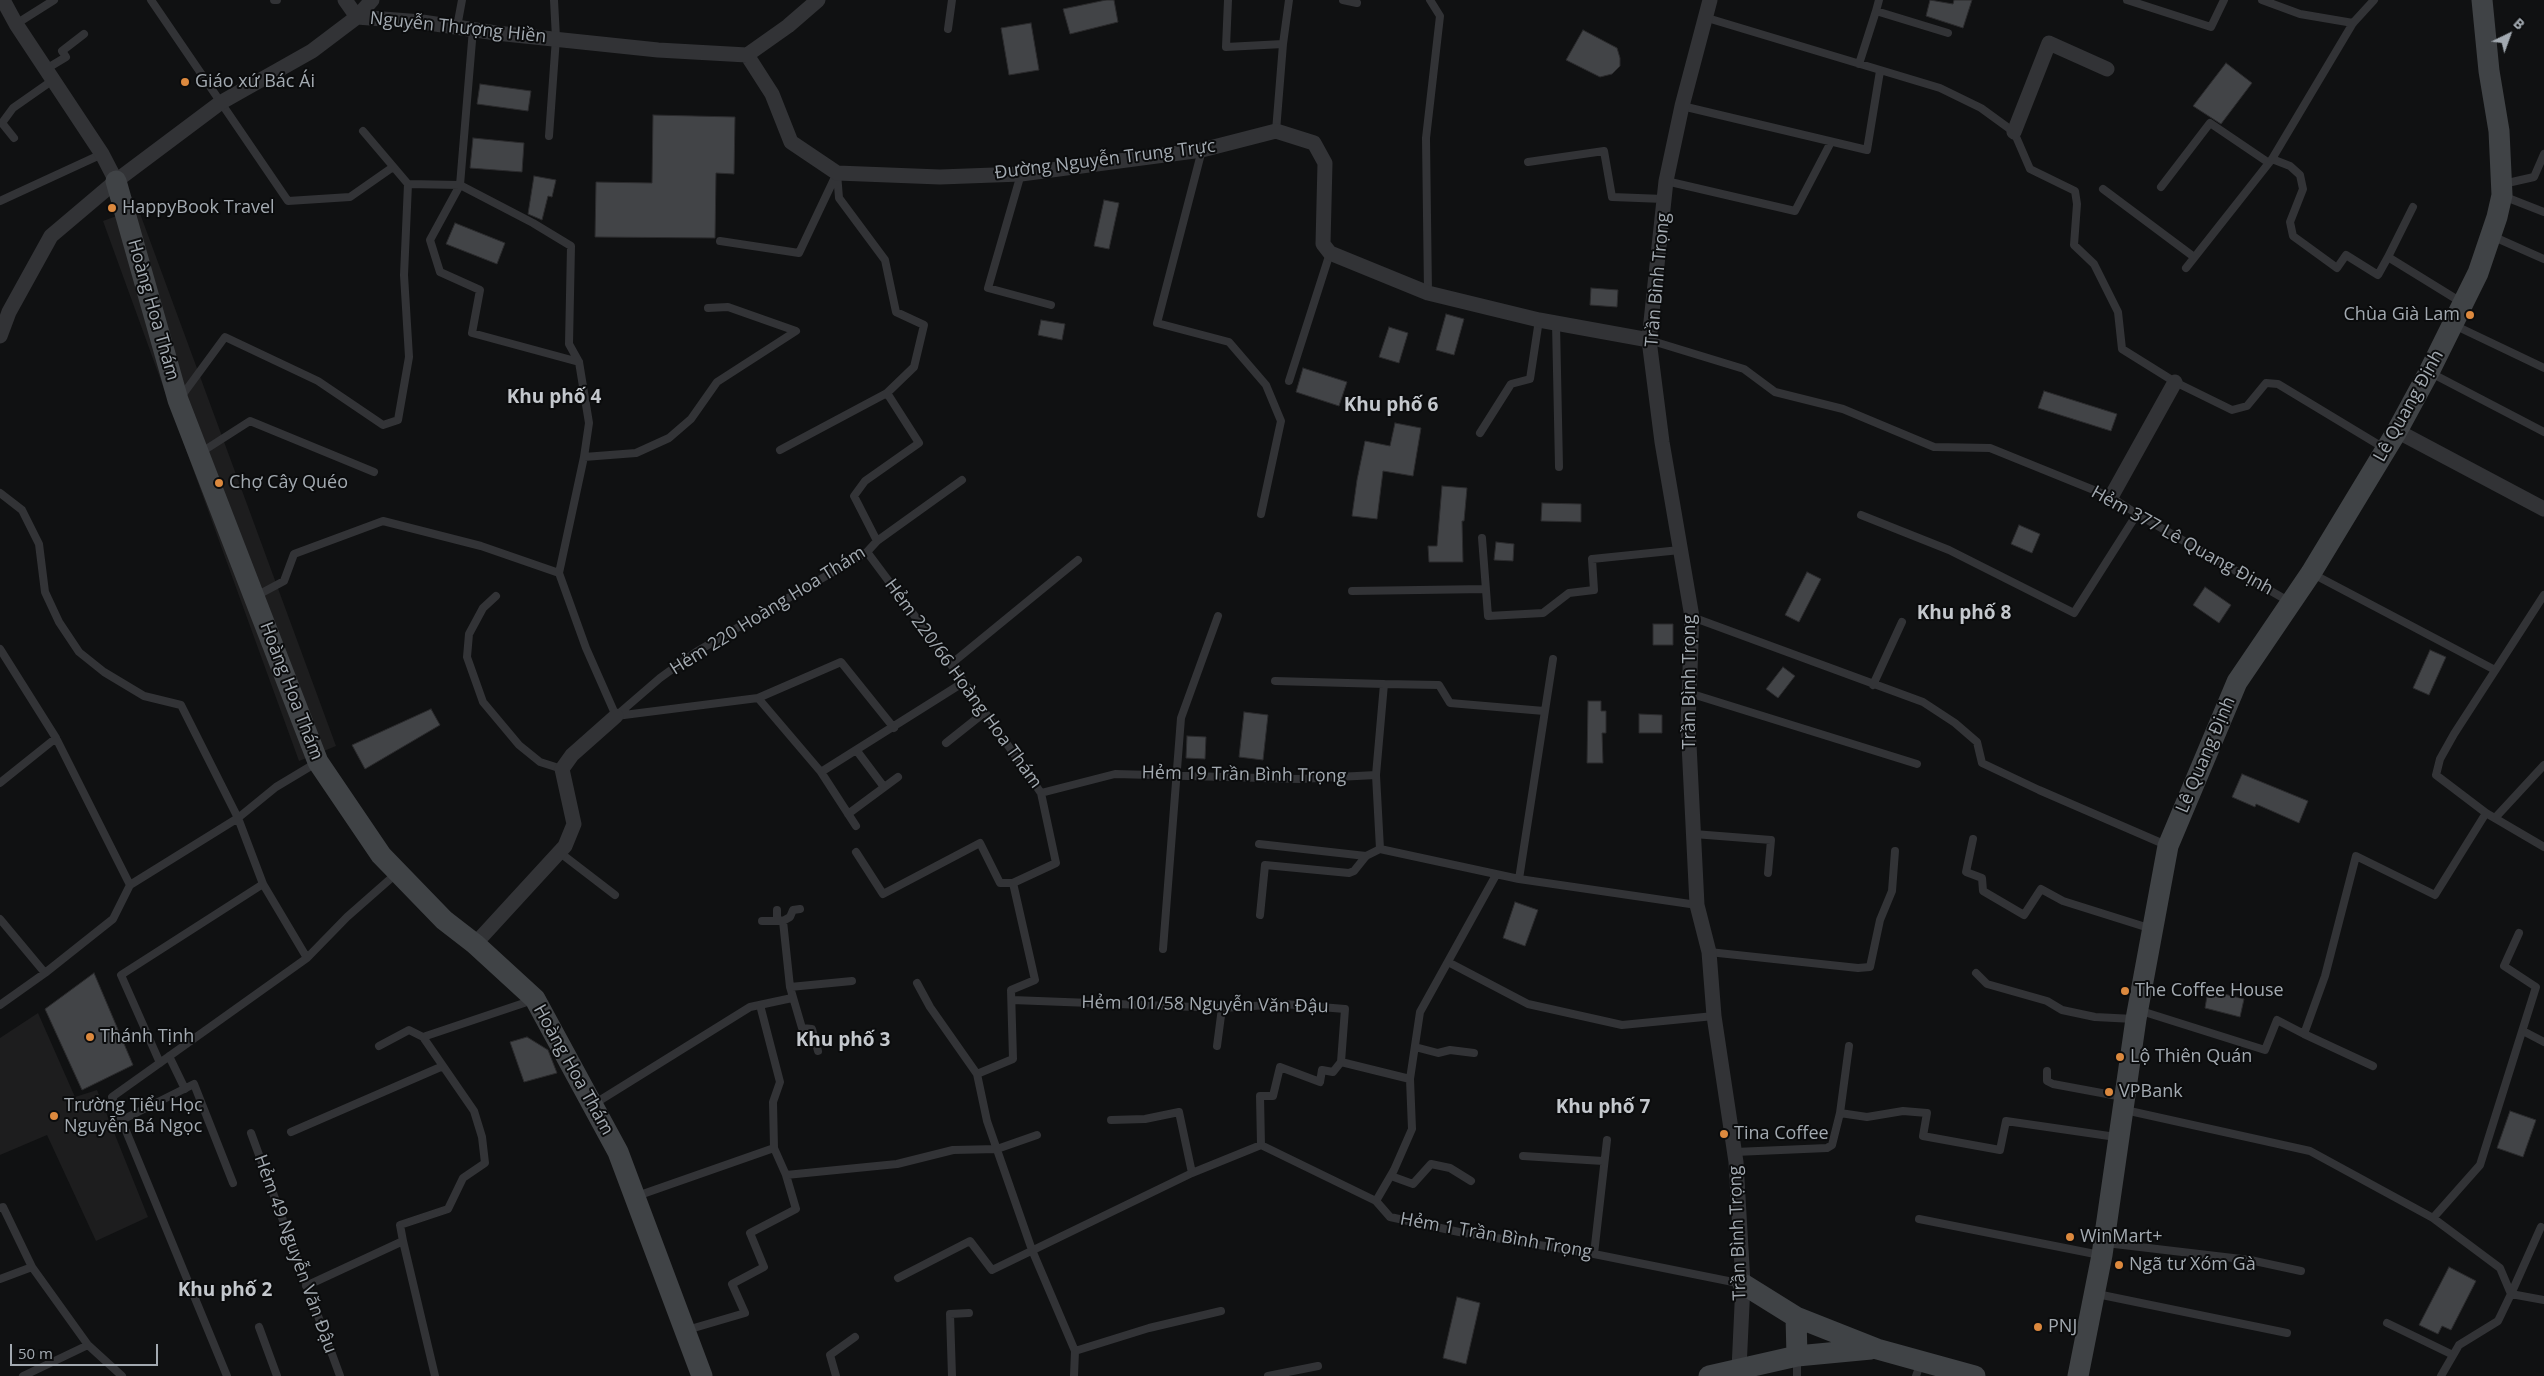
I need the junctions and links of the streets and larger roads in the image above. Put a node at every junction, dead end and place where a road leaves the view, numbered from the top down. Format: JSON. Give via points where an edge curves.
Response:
{"nodes":[{"id":1,"x":1,"y":0,"type":"edge"},
{"id":2,"x":345,"y":0,"type":"edge"},
{"id":3,"x":372,"y":0,"type":"edge"},
{"id":4,"x":818,"y":0,"type":"edge"},
{"id":5,"x":1710,"y":0,"type":"edge"},
{"id":6,"x":2482,"y":0,"type":"edge"},
{"id":7,"x":357,"y":17,"type":"junction"},
{"id":8,"x":747,"y":55,"type":"junction"},
{"id":9,"x":2107,"y":69,"type":"dead end"},
{"id":10,"x":2014,"y":132,"type":"road end"},
{"id":11,"x":116,"y":182,"type":"junction"},
{"id":12,"x":0,"y":336,"type":"edge"},
{"id":13,"x":1649,"y":340,"type":"junction"},
{"id":14,"x":2176,"y":382,"type":"road end"},
{"id":15,"x":2396,"y":431,"type":"junction"},
{"id":16,"x":2111,"y":496,"type":"road end"},
{"id":17,"x":2544,"y":509,"type":"edge"},
{"id":18,"x":616,"y":716,"type":"road end"},
{"id":19,"x":475,"y":944,"type":"junction"},
{"id":20,"x":1743,"y":1284,"type":"junction"},
{"id":21,"x":1796,"y":1316,"type":"junction"},
{"id":22,"x":1877,"y":1349,"type":"junction"},
{"id":23,"x":1797,"y":1366,"type":"edge"},
{"id":24,"x":1919,"y":1368,"type":"edge"},
{"id":25,"x":1739,"y":1369,"type":"junction"},
{"id":26,"x":702,"y":1376,"type":"edge"},
{"id":27,"x":1709,"y":1376,"type":"edge"},
{"id":28,"x":1976,"y":1376,"type":"edge"},
{"id":29,"x":2078,"y":1376,"type":"edge"}],
"edges":[{"from":1,"to":11,"type":"street","name":"Hoàng Hoa Thám","via":[[102,154]]},
{"from":2,"to":7,"type":"street"},
{"from":3,"to":7,"type":"street"},
{"from":4,"to":8,"type":"street"},
{"from":5,"to":13,"type":"street","name":"Trần Bình Trọng","via":[[1666,181]]},
{"from":6,"to":15,"type":"street","name":"Lê Quang Định","via":[[2499,131],[2501,190],[2478,273]]},
{"from":7,"to":8,"type":"street","name":"Nguyễn Thượng Hiền","via":[[658,50]]},
{"from":7,"to":11,"type":"street","name":"Nguyễn Thượng Hiền","via":[[312,51],[220,103]]},
{"from":8,"to":13,"type":"street","name":"Đường Nguyễn Trung Trực","via":[[772,94],[791,142],[837,173],[940,177],[1021,174],[1202,150],[1276,131],[1314,143],[1326,163],[1323,244],[1330,253],[1428,293],[1539,320]]},
{"from":9,"to":10,"type":"street","via":[[2049,43]]},
{"from":11,"to":12,"type":"street","name":"Nguyễn Thượng Hiền","via":[[51,236],[9,312]]},
{"from":11,"to":19,"type":"street","name":"Hoàng Hoa Thám","via":[[178,400],[318,762],[381,855],[444,920]]},
{"from":13,"to":20,"type":"street","name":"Trần Bình Trọng","via":[[1662,442],[1692,617],[1688,724],[1697,904],[1710,952],[1714,1016],[1735,1152]]},
{"from":14,"to":16,"type":"street"},
{"from":15,"to":17,"type":"street"},
{"from":15,"to":29,"type":"street","name":"Lê Quang Định","via":[[2311,573],[2237,682],[2168,846],[2137,1014],[2103,1249]]},
{"from":18,"to":19,"type":"street","name":"Hẻm 220 Hoàng Hoa Thám","via":[[572,754],[562,769],[574,824],[565,846]]},
{"from":19,"to":26,"type":"street","name":"Hoàng Hoa Thám","via":[[535,999],[618,1152]]},
{"from":20,"to":21,"type":"street"},
{"from":20,"to":25,"type":"street","name":"Trần Bình Trọng"},
{"from":21,"to":22,"type":"street"},
{"from":21,"to":23,"type":"street"},
{"from":22,"to":23,"type":"street"},
{"from":22,"to":24,"type":"street"},
{"from":23,"to":25,"type":"street"},
{"from":24,"to":28,"type":"street"},
{"from":25,"to":27,"type":"street"}]}
